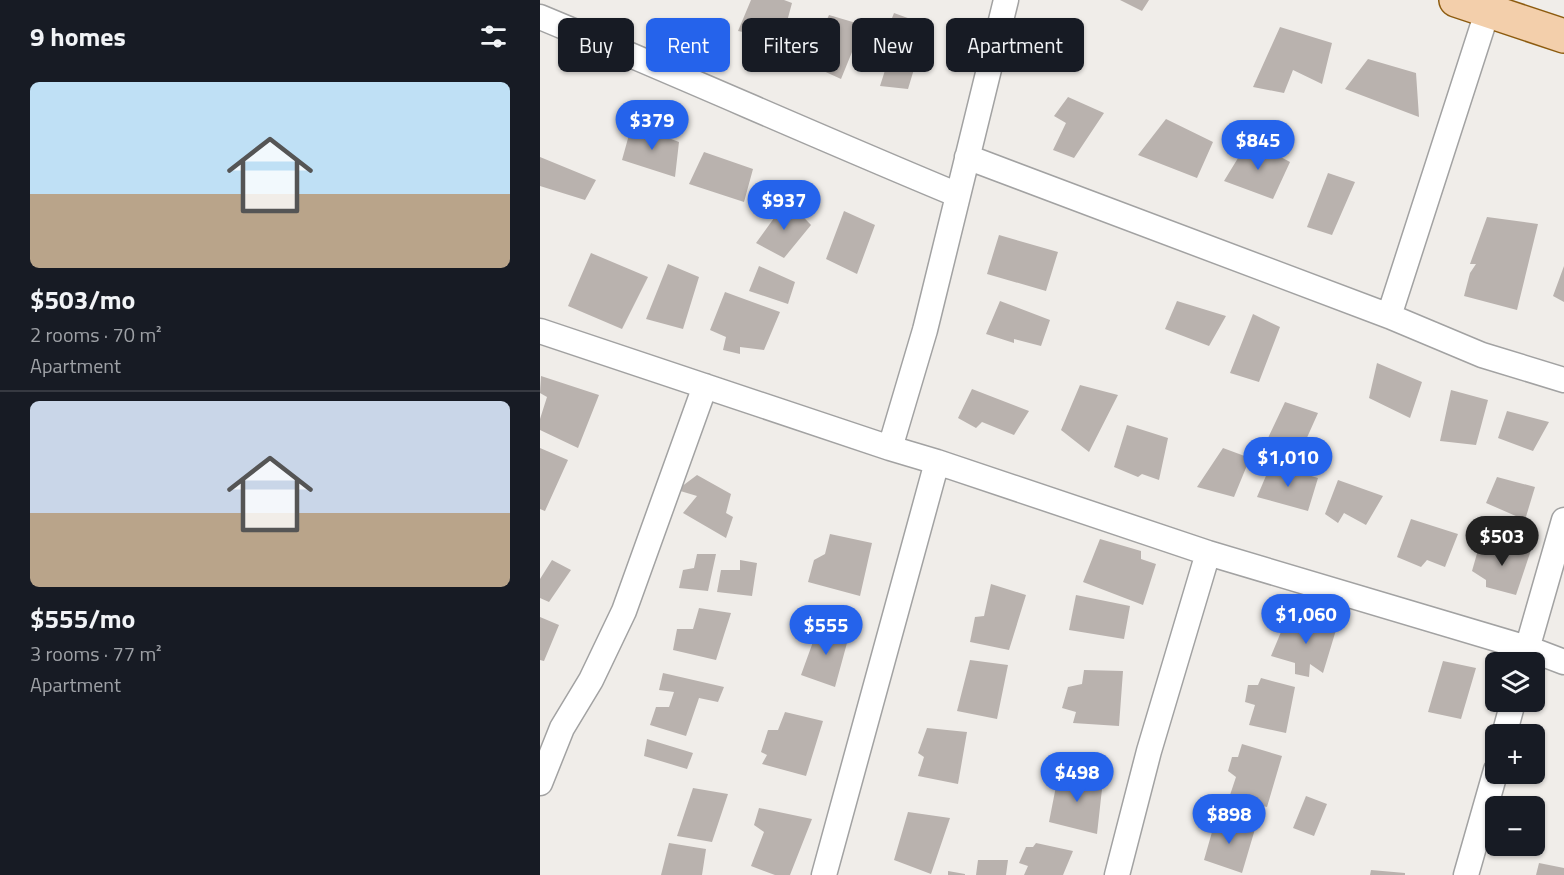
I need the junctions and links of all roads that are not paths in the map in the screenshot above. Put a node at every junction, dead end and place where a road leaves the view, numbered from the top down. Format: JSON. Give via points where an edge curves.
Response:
{"nodes":[{"id":1,"x":1006,"y":0,"type":"edge"},
{"id":2,"x":1456,"y":0,"type":"edge"},
{"id":3,"x":1489,"y":5,"type":"edge"},
{"id":4,"x":540,"y":17,"type":"edge"},
{"id":5,"x":1564,"y":36,"type":"edge"},
{"id":6,"x":967,"y":157,"type":"junction"},
{"id":7,"x":958,"y":195,"type":"junction"},
{"id":8,"x":1389,"y":316,"type":"junction"},
{"id":9,"x":540,"y":331,"type":"edge"},
{"id":10,"x":1564,"y":380,"type":"edge"},
{"id":11,"x":705,"y":386,"type":"junction"},
{"id":12,"x":890,"y":448,"type":"junction"},
{"id":13,"x":937,"y":462,"type":"junction"},
{"id":14,"x":1564,"y":520,"type":"edge"},
{"id":15,"x":1208,"y":552,"type":"junction"},
{"id":16,"x":1513,"y":652,"type":"edge"},
{"id":17,"x":1526,"y":652,"type":"edge"},
{"id":18,"x":1545,"y":659,"type":"edge"},
{"id":19,"x":1564,"y":662,"type":"edge"},
{"id":20,"x":540,"y":783,"type":"edge"},
{"id":21,"x":1492,"y":784,"type":"edge"},
{"id":22,"x":824,"y":875,"type":"edge"},
{"id":23,"x":1117,"y":875,"type":"edge"},
{"id":24,"x":1466,"y":875,"type":"edge"}],
"edges":[{"from":1,"to":6,"type":"street"},
{"from":2,"to":3,"type":"main road"},
{"from":3,"to":5,"type":"main road"},
{"from":3,"to":8,"type":"street"},
{"from":4,"to":7,"type":"street"},
{"from":6,"to":7,"type":"street"},
{"from":6,"to":8,"type":"street"},
{"from":7,"to":12,"type":"street","via":[[926,330]]},
{"from":8,"to":10,"type":"street","via":[[1482,355]]},
{"from":9,"to":11,"type":"street"},
{"from":11,"to":12,"type":"street"},
{"from":11,"to":20,"type":"street","via":[[624,611],[591,680],[562,728]]},
{"from":12,"to":13,"type":"street"},
{"from":13,"to":15,"type":"street"},
{"from":13,"to":22,"type":"street"},
{"from":14,"to":17,"type":"street"},
{"from":15,"to":16,"type":"street"},
{"from":15,"to":23,"type":"street"},
{"from":18,"to":19,"type":"street"},
{"from":21,"to":24,"type":"street"}]}
